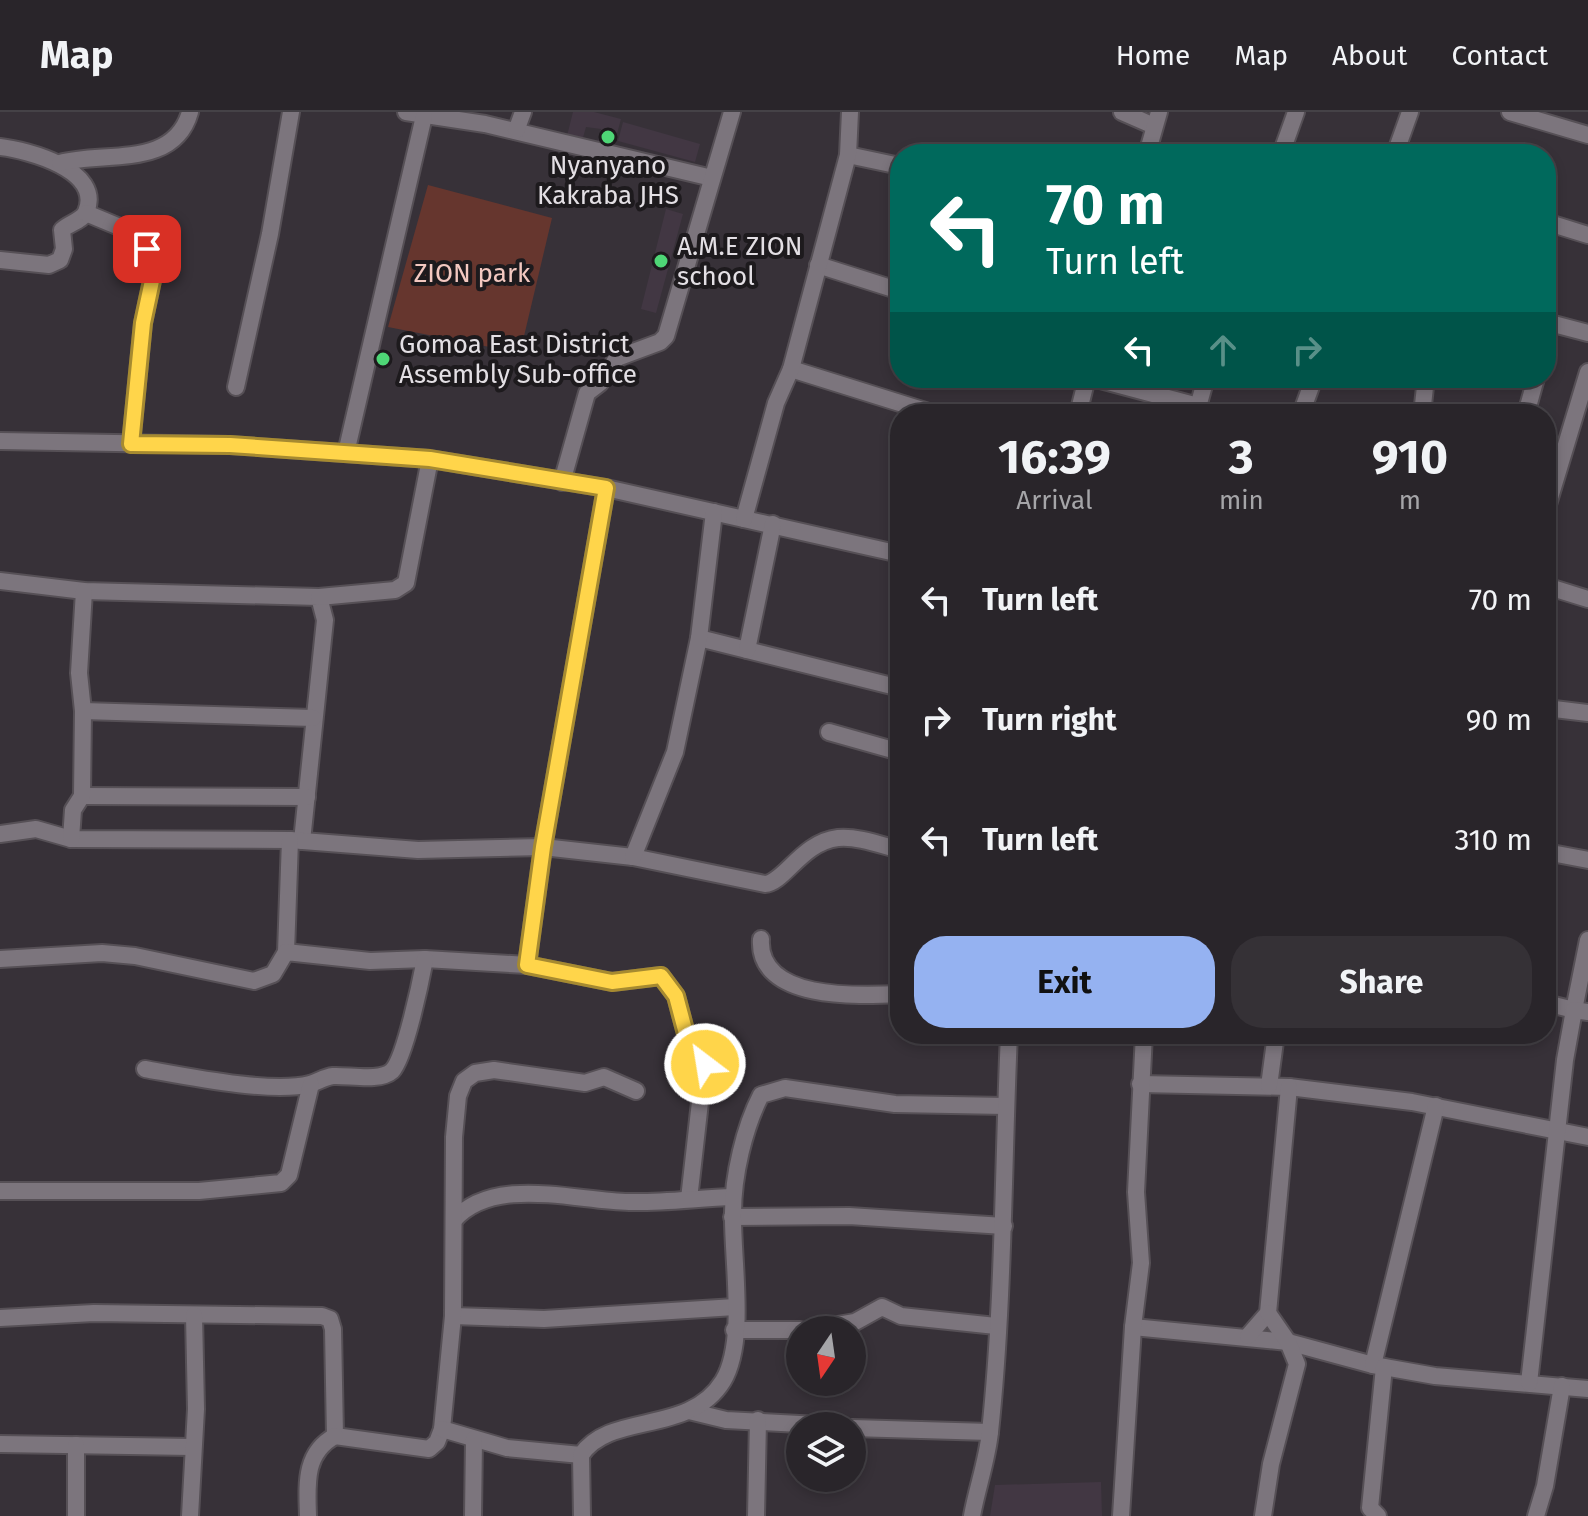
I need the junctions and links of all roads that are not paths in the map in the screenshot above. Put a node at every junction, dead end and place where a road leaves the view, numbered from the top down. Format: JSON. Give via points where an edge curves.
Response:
{"nodes":[{"id":1,"x":190,"y":112,"type":"edge"},
{"id":2,"x":291,"y":112,"type":"edge"},
{"id":3,"x":395,"y":112,"type":"edge"},
{"id":4,"x":406,"y":112,"type":"edge"},
{"id":5,"x":523,"y":112,"type":"edge"},
{"id":6,"x":744,"y":112,"type":"edge"},
{"id":7,"x":850,"y":112,"type":"edge"},
{"id":8,"x":1122,"y":112,"type":"edge"},
{"id":9,"x":1296,"y":112,"type":"edge"},
{"id":10,"x":1410,"y":112,"type":"edge"},
{"id":11,"x":1510,"y":112,"type":"edge"},
{"id":12,"x":424,"y":116,"type":"junction"},
{"id":13,"x":730,"y":119,"type":"edge"},
{"id":14,"x":1156,"y":119,"type":"edge"},
{"id":15,"x":516,"y":131,"type":"junction"},
{"id":16,"x":1588,"y":135,"type":"edge"},
{"id":17,"x":418,"y":140,"type":"junction"},
{"id":18,"x":1150,"y":144,"type":"edge"},
{"id":19,"x":1285,"y":144,"type":"edge"},
{"id":20,"x":1399,"y":144,"type":"edge"},
{"id":21,"x":0,"y":147,"type":"edge"},
{"id":22,"x":848,"y":155,"type":"junction"},
{"id":23,"x":60,"y":163,"type":"junction"},
{"id":24,"x":890,"y":164,"type":"edge"},
{"id":25,"x":712,"y":178,"type":"junction"},
{"id":26,"x":86,"y":213,"type":"junction"},
{"id":27,"x":1556,"y":225,"type":"edge"},
{"id":28,"x":1588,"y":235,"type":"edge"},
{"id":29,"x":0,"y":260,"type":"edge"},
{"id":30,"x":818,"y":265,"type":"junction"},
{"id":31,"x":890,"y":288,"type":"edge"},
{"id":32,"x":1556,"y":324,"type":"edge"},
{"id":33,"x":1588,"y":333,"type":"edge"},
{"id":34,"x":791,"y":369,"type":"junction"},
{"id":35,"x":1588,"y":372,"type":"edge"},
{"id":36,"x":236,"y":387,"type":"dead end"},
{"id":37,"x":1123,"y":388,"type":"edge"},
{"id":38,"x":903,"y":404,"type":"edge"},
{"id":39,"x":1177,"y":404,"type":"edge"},
{"id":40,"x":0,"y":441,"type":"edge"},
{"id":41,"x":131,"y":444,"type":"junction"},
{"id":42,"x":346,"y":453,"type":"junction"},
{"id":43,"x":430,"y":459,"type":"junction"},
{"id":44,"x":1556,"y":478,"type":"edge"},
{"id":45,"x":562,"y":482,"type":"junction"},
{"id":46,"x":606,"y":488,"type":"junction"},
{"id":47,"x":714,"y":512,"type":"junction"},
{"id":48,"x":744,"y":519,"type":"junction"},
{"id":49,"x":773,"y":524,"type":"junction"},
{"id":50,"x":890,"y":552,"type":"edge"},
{"id":51,"x":0,"y":581,"type":"edge"},
{"id":52,"x":1556,"y":589,"type":"edge"},
{"id":53,"x":84,"y":591,"type":"junction"},
{"id":54,"x":319,"y":597,"type":"junction"},
{"id":55,"x":1588,"y":599,"type":"edge"},
{"id":56,"x":699,"y":638,"type":"junction"},
{"id":57,"x":747,"y":650,"type":"junction"},
{"id":58,"x":890,"y":686,"type":"edge"},
{"id":59,"x":1556,"y":709,"type":"edge"},
{"id":60,"x":83,"y":711,"type":"junction"},
{"id":61,"x":1588,"y":713,"type":"edge"},
{"id":62,"x":313,"y":718,"type":"junction"},
{"id":63,"x":829,"y":732,"type":"dead end"},
{"id":64,"x":890,"y":749,"type":"edge"},
{"id":65,"x":82,"y":796,"type":"junction"},
{"id":66,"x":307,"y":797,"type":"junction"},
{"id":67,"x":0,"y":834,"type":"edge"},
{"id":68,"x":71,"y":839,"type":"junction"},
{"id":69,"x":296,"y":841,"type":"junction"},
{"id":70,"x":543,"y":847,"type":"junction"},
{"id":71,"x":890,"y":848,"type":"edge"},
{"id":72,"x":1556,"y":854,"type":"edge"},
{"id":73,"x":633,"y":857,"type":"junction"},
{"id":74,"x":1588,"y":860,"type":"edge"},
{"id":75,"x":761,"y":939,"type":"dead end"},
{"id":76,"x":1588,"y":940,"type":"edge"},
{"id":77,"x":286,"y":952,"type":"junction"},
{"id":78,"x":0,"y":959,"type":"edge"},
{"id":79,"x":425,"y":959,"type":"junction"},
{"id":80,"x":527,"y":965,"type":"junction"},
{"id":81,"x":890,"y":994,"type":"edge"},
{"id":82,"x":1556,"y":1005,"type":"edge"},
{"id":83,"x":1581,"y":1011,"type":"edge"},
{"id":84,"x":1588,"y":1021,"type":"edge"},
{"id":85,"x":1570,"y":1030,"type":"junction"},
{"id":86,"x":1009,"y":1044,"type":"edge"},
{"id":87,"x":1143,"y":1044,"type":"edge"},
{"id":88,"x":1275,"y":1044,"type":"edge"},
{"id":89,"x":145,"y":1069,"type":"dead end"},
{"id":90,"x":311,"y":1084,"type":"junction"},
{"id":91,"x":1140,"y":1084,"type":"junction"},
{"id":92,"x":1269,"y":1086,"type":"junction"},
{"id":93,"x":1289,"y":1087,"type":"junction"},
{"id":94,"x":636,"y":1091,"type":"dead end"},
{"id":95,"x":1006,"y":1106,"type":"junction"},
{"id":96,"x":1436,"y":1106,"type":"junction"},
{"id":97,"x":1555,"y":1129,"type":"junction"},
{"id":98,"x":1588,"y":1137,"type":"edge"},
{"id":99,"x":0,"y":1191,"type":"edge"},
{"id":100,"x":733,"y":1197,"type":"junction"},
{"id":101,"x":462,"y":1199,"type":"junction"},
{"id":102,"x":689,"y":1199,"type":"junction"},
{"id":103,"x":732,"y":1217,"type":"junction"},
{"id":104,"x":1004,"y":1226,"type":"junction"},
{"id":105,"x":735,"y":1307,"type":"junction"},
{"id":106,"x":1268,"y":1313,"type":"junction"},
{"id":107,"x":194,"y":1315,"type":"junction"},
{"id":108,"x":453,"y":1316,"type":"junction"},
{"id":109,"x":866,"y":1316,"type":"edge"},
{"id":110,"x":0,"y":1318,"type":"edge"},
{"id":111,"x":996,"y":1326,"type":"junction"},
{"id":112,"x":1133,"y":1327,"type":"junction"},
{"id":113,"x":734,"y":1330,"type":"junction"},
{"id":114,"x":786,"y":1330,"type":"edge"},
{"id":115,"x":1248,"y":1336,"type":"junction"},
{"id":116,"x":1288,"y":1342,"type":"junction"},
{"id":117,"x":1326,"y":1352,"type":"junction"},
{"id":118,"x":1297,"y":1364,"type":"junction"},
{"id":119,"x":1378,"y":1366,"type":"junction"},
{"id":120,"x":1529,"y":1383,"type":"junction"},
{"id":121,"x":1562,"y":1386,"type":"junction"},
{"id":122,"x":1588,"y":1389,"type":"edge"},
{"id":123,"x":689,"y":1411,"type":"junction"},
{"id":124,"x":758,"y":1420,"type":"junction"},
{"id":125,"x":786,"y":1422,"type":"edge"},
{"id":126,"x":866,"y":1428,"type":"edge"},
{"id":127,"x":442,"y":1429,"type":"junction"},
{"id":128,"x":990,"y":1432,"type":"junction"},
{"id":129,"x":335,"y":1436,"type":"junction"},
{"id":130,"x":474,"y":1439,"type":"junction"},
{"id":131,"x":0,"y":1444,"type":"edge"},
{"id":132,"x":76,"y":1445,"type":"junction"},
{"id":133,"x":192,"y":1447,"type":"junction"},
{"id":134,"x":581,"y":1455,"type":"junction"},
{"id":135,"x":76,"y":1516,"type":"edge"},
{"id":136,"x":190,"y":1516,"type":"edge"},
{"id":137,"x":308,"y":1516,"type":"edge"},
{"id":138,"x":473,"y":1516,"type":"edge"},
{"id":139,"x":582,"y":1516,"type":"edge"},
{"id":140,"x":756,"y":1516,"type":"edge"},
{"id":141,"x":972,"y":1516,"type":"edge"},
{"id":142,"x":1121,"y":1516,"type":"edge"},
{"id":143,"x":1263,"y":1516,"type":"edge"},
{"id":144,"x":1378,"y":1516,"type":"edge"},
{"id":145,"x":1536,"y":1516,"type":"edge"}],
"edges":[{"from":1,"to":23,"type":"street","via":[[179,137],[155,150]]},
{"from":2,"to":36,"type":"street"},
{"from":3,"to":17,"type":"street"},
{"from":4,"to":12,"type":"street"},
{"from":5,"to":15,"type":"street"},
{"from":6,"to":13,"type":"street"},
{"from":7,"to":22,"type":"street"},
{"from":8,"to":14,"type":"street"},
{"from":9,"to":19,"type":"street"},
{"from":10,"to":20,"type":"street"},
{"from":11,"to":16,"type":"street"},
{"from":12,"to":15,"type":"street"},
{"from":12,"to":17,"type":"street"},
{"from":13,"to":25,"type":"street"},
{"from":14,"to":18,"type":"street"},
{"from":15,"to":25,"type":"street"},
{"from":17,"to":42,"type":"street"},
{"from":21,"to":23,"type":"street"},
{"from":22,"to":24,"type":"street"},
{"from":22,"to":30,"type":"street"},
{"from":23,"to":26,"type":"street","via":[[87,192]]},
{"from":25,"to":45,"type":"street","via":[[666,336],[617,358],[587,393]]},
{"from":26,"to":29,"type":"street","via":[[62,230],[63,255],[57,263]]},
{"from":26,"to":41,"type":"street","via":[[134,233],[151,263]]},
{"from":27,"to":28,"type":"street"},
{"from":30,"to":31,"type":"street"},
{"from":30,"to":34,"type":"street"},
{"from":32,"to":33,"type":"street"},
{"from":34,"to":38,"type":"street"},
{"from":34,"to":48,"type":"street","via":[[776,403]]},
{"from":35,"to":44,"type":"street"},
{"from":37,"to":39,"type":"street"},
{"from":40,"to":41,"type":"street"},
{"from":41,"to":42,"type":"street"},
{"from":42,"to":43,"type":"street"},
{"from":43,"to":45,"type":"street"},
{"from":43,"to":54,"type":"street","via":[[406,583],[395,590]]},
{"from":45,"to":46,"type":"street"},
{"from":46,"to":47,"type":"street"},
{"from":46,"to":70,"type":"street"},
{"from":47,"to":48,"type":"street"},
{"from":47,"to":56,"type":"street"},
{"from":48,"to":49,"type":"street"},
{"from":49,"to":50,"type":"street"},
{"from":49,"to":57,"type":"street"},
{"from":51,"to":53,"type":"street"},
{"from":52,"to":55,"type":"street"},
{"from":53,"to":54,"type":"street"},
{"from":53,"to":60,"type":"street","via":[[79,673]]},
{"from":54,"to":62,"type":"street","via":[[325,620]]},
{"from":56,"to":57,"type":"street"},
{"from":56,"to":73,"type":"street","via":[[675,752]]},
{"from":57,"to":58,"type":"street"},
{"from":59,"to":61,"type":"street"},
{"from":60,"to":62,"type":"street"},
{"from":60,"to":65,"type":"street"},
{"from":62,"to":66,"type":"street"},
{"from":63,"to":64,"type":"street"},
{"from":65,"to":66,"type":"street"},
{"from":65,"to":68,"type":"street","via":[[73,810]]},
{"from":66,"to":69,"type":"street"},
{"from":67,"to":68,"type":"street","via":[[36,829]]},
{"from":68,"to":69,"type":"street"},
{"from":69,"to":70,"type":"street","via":[[418,850]]},
{"from":69,"to":77,"type":"street"},
{"from":70,"to":73,"type":"street"},
{"from":70,"to":80,"type":"street"},
{"from":71,"to":73,"type":"street","via":[[847,838],[830,840],[806,849],[775,881],[765,884]]},
{"from":72,"to":74,"type":"street"},
{"from":75,"to":81,"type":"street","via":[[760,956],[766,965],[805,989],[848,996]]},
{"from":76,"to":83,"type":"street"},
{"from":77,"to":78,"type":"street","via":[[273,974],[254,981],[102,953]]},
{"from":77,"to":79,"type":"street","via":[[370,961]]},
{"from":79,"to":80,"type":"street"},
{"from":79,"to":90,"type":"street","via":[[409,1028],[391,1072],[328,1076]]},
{"from":80,"to":102,"type":"street","via":[[612,982],[652,975],[668,982],[689,1045],[705,1058]]},
{"from":82,"to":83,"type":"street"},
{"from":83,"to":85,"type":"street"},
{"from":84,"to":85,"type":"street"},
{"from":85,"to":97,"type":"street"},
{"from":86,"to":95,"type":"street"},
{"from":87,"to":91,"type":"street"},
{"from":88,"to":92,"type":"street"},
{"from":89,"to":90,"type":"street","via":[[230,1082]]},
{"from":90,"to":99,"type":"street","via":[[289,1175],[281,1183],[199,1191]]},
{"from":91,"to":92,"type":"street"},
{"from":91,"to":112,"type":"street","via":[[1136,1192],[1141,1248]]},
{"from":92,"to":93,"type":"street"},
{"from":93,"to":96,"type":"street"},
{"from":93,"to":106,"type":"street"},
{"from":94,"to":101,"type":"street","via":[[604,1077],[590,1083],[494,1070],[475,1073],[464,1081],[458,1096]]},
{"from":95,"to":100,"type":"street","via":[[895,1104],[772,1089],[756,1104]]},
{"from":95,"to":104,"type":"street"},
{"from":96,"to":97,"type":"street"},
{"from":96,"to":119,"type":"street"},
{"from":97,"to":98,"type":"street"},
{"from":97,"to":120,"type":"street"},
{"from":100,"to":102,"type":"street"},
{"from":100,"to":103,"type":"street"},
{"from":101,"to":102,"type":"street","via":[[517,1194],[632,1202]]},
{"from":101,"to":108,"type":"street","via":[[454,1220]]},
{"from":103,"to":104,"type":"street","via":[[849,1216]]},
{"from":103,"to":105,"type":"street"},
{"from":104,"to":111,"type":"street"},
{"from":105,"to":108,"type":"street","via":[[544,1319]]},
{"from":105,"to":113,"type":"street"},
{"from":106,"to":115,"type":"street"},
{"from":106,"to":116,"type":"street"},
{"from":107,"to":110,"type":"street"},
{"from":107,"to":129,"type":"street","via":[[330,1319]]},
{"from":107,"to":133,"type":"street"},
{"from":108,"to":127,"type":"street"},
{"from":109,"to":111,"type":"street","via":[[882,1307],[901,1316]]},
{"from":111,"to":128,"type":"street"},
{"from":112,"to":115,"type":"street"},
{"from":112,"to":142,"type":"street"},
{"from":113,"to":114,"type":"street"},
{"from":113,"to":123,"type":"street","via":[[730,1366],[721,1384]]},
{"from":115,"to":116,"type":"street"},
{"from":116,"to":117,"type":"street"},
{"from":116,"to":118,"type":"street"},
{"from":117,"to":118,"type":"street"},
{"from":117,"to":119,"type":"street"},
{"from":118,"to":143,"type":"street"},
{"from":119,"to":120,"type":"street"},
{"from":119,"to":144,"type":"street","via":[[1370,1508]]},
{"from":120,"to":121,"type":"street"},
{"from":121,"to":122,"type":"street"},
{"from":121,"to":145,"type":"street"},
{"from":123,"to":124,"type":"street","via":[[710,1418]]},
{"from":123,"to":134,"type":"street","via":[[607,1434]]},
{"from":124,"to":125,"type":"street"},
{"from":124,"to":140,"type":"street"},
{"from":126,"to":128,"type":"street"},
{"from":127,"to":129,"type":"street","via":[[434,1446],[425,1450]]},
{"from":127,"to":130,"type":"street"},
{"from":128,"to":141,"type":"street"},
{"from":129,"to":137,"type":"street","via":[[312,1457]]},
{"from":130,"to":134,"type":"street","via":[[507,1448]]},
{"from":130,"to":138,"type":"street"},
{"from":131,"to":132,"type":"street"},
{"from":132,"to":133,"type":"street"},
{"from":132,"to":135,"type":"street"},
{"from":133,"to":136,"type":"street"},
{"from":134,"to":139,"type":"street"}]}
